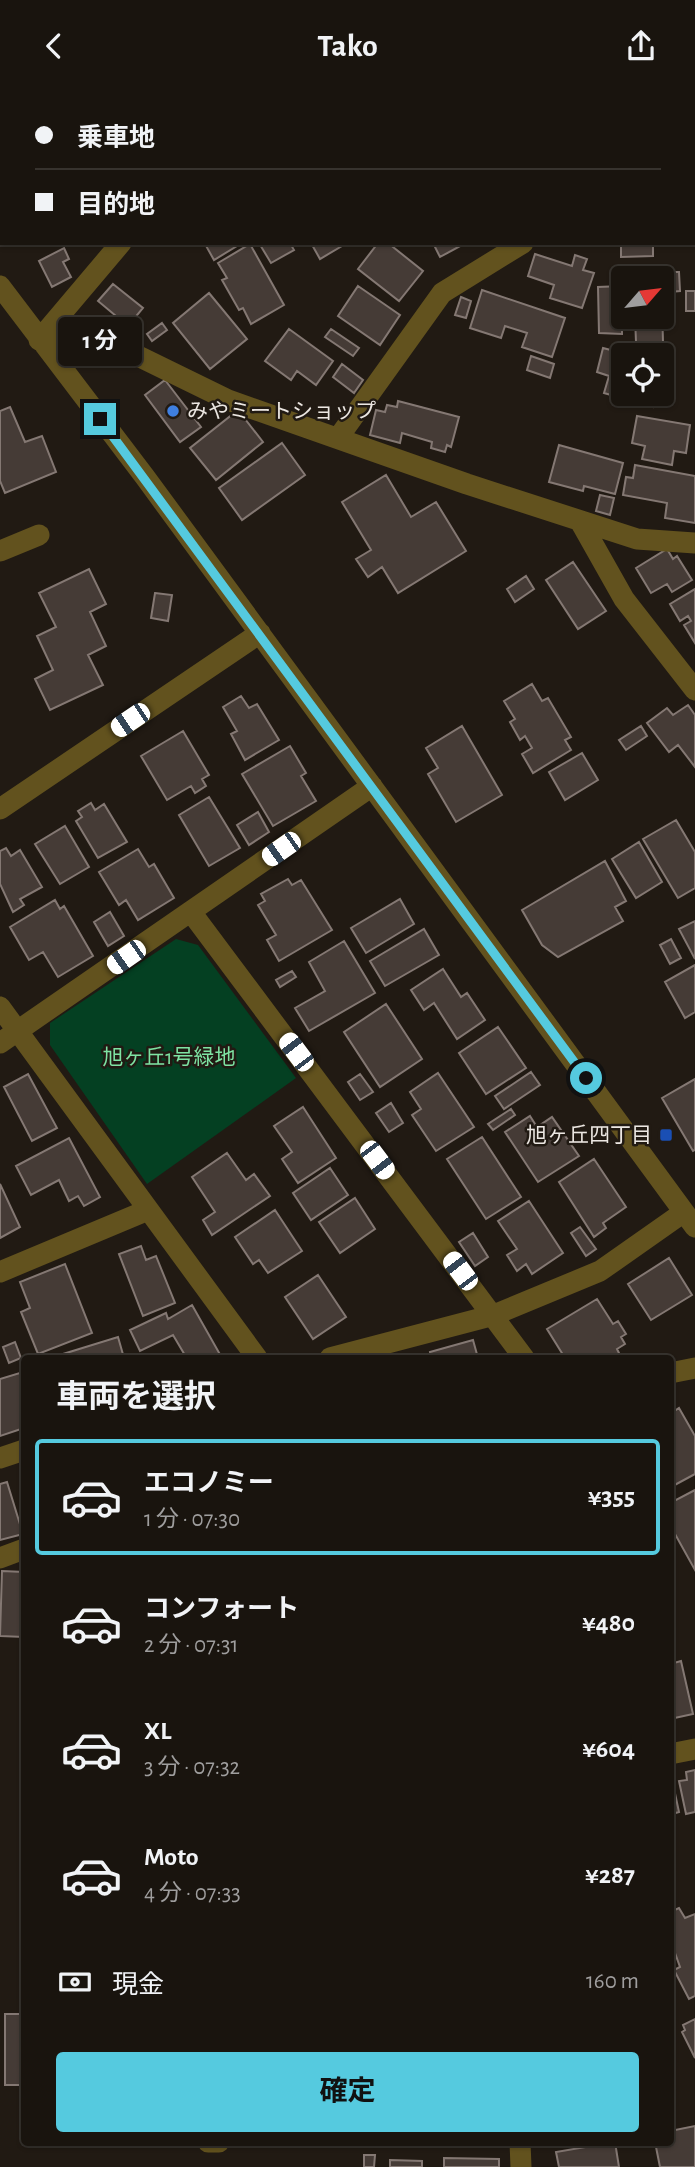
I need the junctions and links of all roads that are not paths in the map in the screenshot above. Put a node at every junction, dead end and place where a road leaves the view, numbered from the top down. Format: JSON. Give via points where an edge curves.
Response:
{"nodes":[{"id":1,"x":119,"y":245,"type":"edge"},
{"id":2,"x":520,"y":245,"type":"edge"},
{"id":3,"x":0,"y":286,"type":"edge"},
{"id":4,"x":40,"y":340,"type":"junction"},
{"id":5,"x":338,"y":438,"type":"junction"},
{"id":6,"x":580,"y":521,"type":"junction"},
{"id":7,"x":39,"y":535,"type":"dead end"},
{"id":8,"x":695,"y":543,"type":"edge"},
{"id":9,"x":0,"y":551,"type":"edge"},
{"id":10,"x":260,"y":633,"type":"junction"},
{"id":11,"x":695,"y":690,"type":"edge"},
{"id":12,"x":372,"y":786,"type":"junction"},
{"id":13,"x":0,"y":809,"type":"edge"},
{"id":14,"x":191,"y":912,"type":"junction"},
{"id":15,"x":0,"y":1007,"type":"edge"},
{"id":16,"x":9,"y":1038,"type":"edge"},
{"id":17,"x":148,"y":1210,"type":"junction"},
{"id":18,"x":690,"y":1219,"type":"edge"},
{"id":19,"x":0,"y":1272,"type":"edge"},
{"id":20,"x":494,"y":1315,"type":"junction"},
{"id":21,"x":255,"y":1355,"type":"edge"},
{"id":22,"x":341,"y":1355,"type":"edge"},
{"id":23,"x":522,"y":1355,"type":"edge"},
{"id":24,"x":695,"y":1368,"type":"edge"},
{"id":25,"x":674,"y":1372,"type":"edge"},
{"id":26,"x":21,"y":1451,"type":"edge"},
{"id":27,"x":0,"y":1458,"type":"edge"},
{"id":28,"x":21,"y":1550,"type":"edge"},
{"id":29,"x":0,"y":1557,"type":"edge"},
{"id":30,"x":695,"y":1749,"type":"edge"},
{"id":31,"x":674,"y":1753,"type":"edge"},
{"id":32,"x":520,"y":2146,"type":"edge"},
{"id":33,"x":521,"y":2167,"type":"edge"}],
"edges":[{"from":1,"to":4,"type":"street"},
{"from":2,"to":5,"type":"street","via":[[442,293]]},
{"from":3,"to":4,"type":"street"},
{"from":4,"to":5,"type":"street","via":[[89,333],[228,400]]},
{"from":4,"to":10,"type":"street"},
{"from":5,"to":6,"type":"street"},
{"from":6,"to":8,"type":"street","via":[[637,539]]},
{"from":6,"to":11,"type":"street","via":[[624,599]]},
{"from":7,"to":9,"type":"street"},
{"from":10,"to":12,"type":"street"},
{"from":10,"to":13,"type":"street"},
{"from":12,"to":14,"type":"street"},
{"from":12,"to":18,"type":"street"},
{"from":14,"to":16,"type":"street"},
{"from":14,"to":20,"type":"street"},
{"from":15,"to":16,"type":"street"},
{"from":16,"to":17,"type":"street"},
{"from":17,"to":19,"type":"street"},
{"from":17,"to":21,"type":"street"},
{"from":18,"to":20,"type":"street","via":[[600,1271]]},
{"from":20,"to":22,"type":"street"},
{"from":20,"to":23,"type":"street"},
{"from":24,"to":25,"type":"street"},
{"from":26,"to":27,"type":"street"},
{"from":28,"to":29,"type":"street"},
{"from":30,"to":31,"type":"street"},
{"from":32,"to":33,"type":"street"}]}
